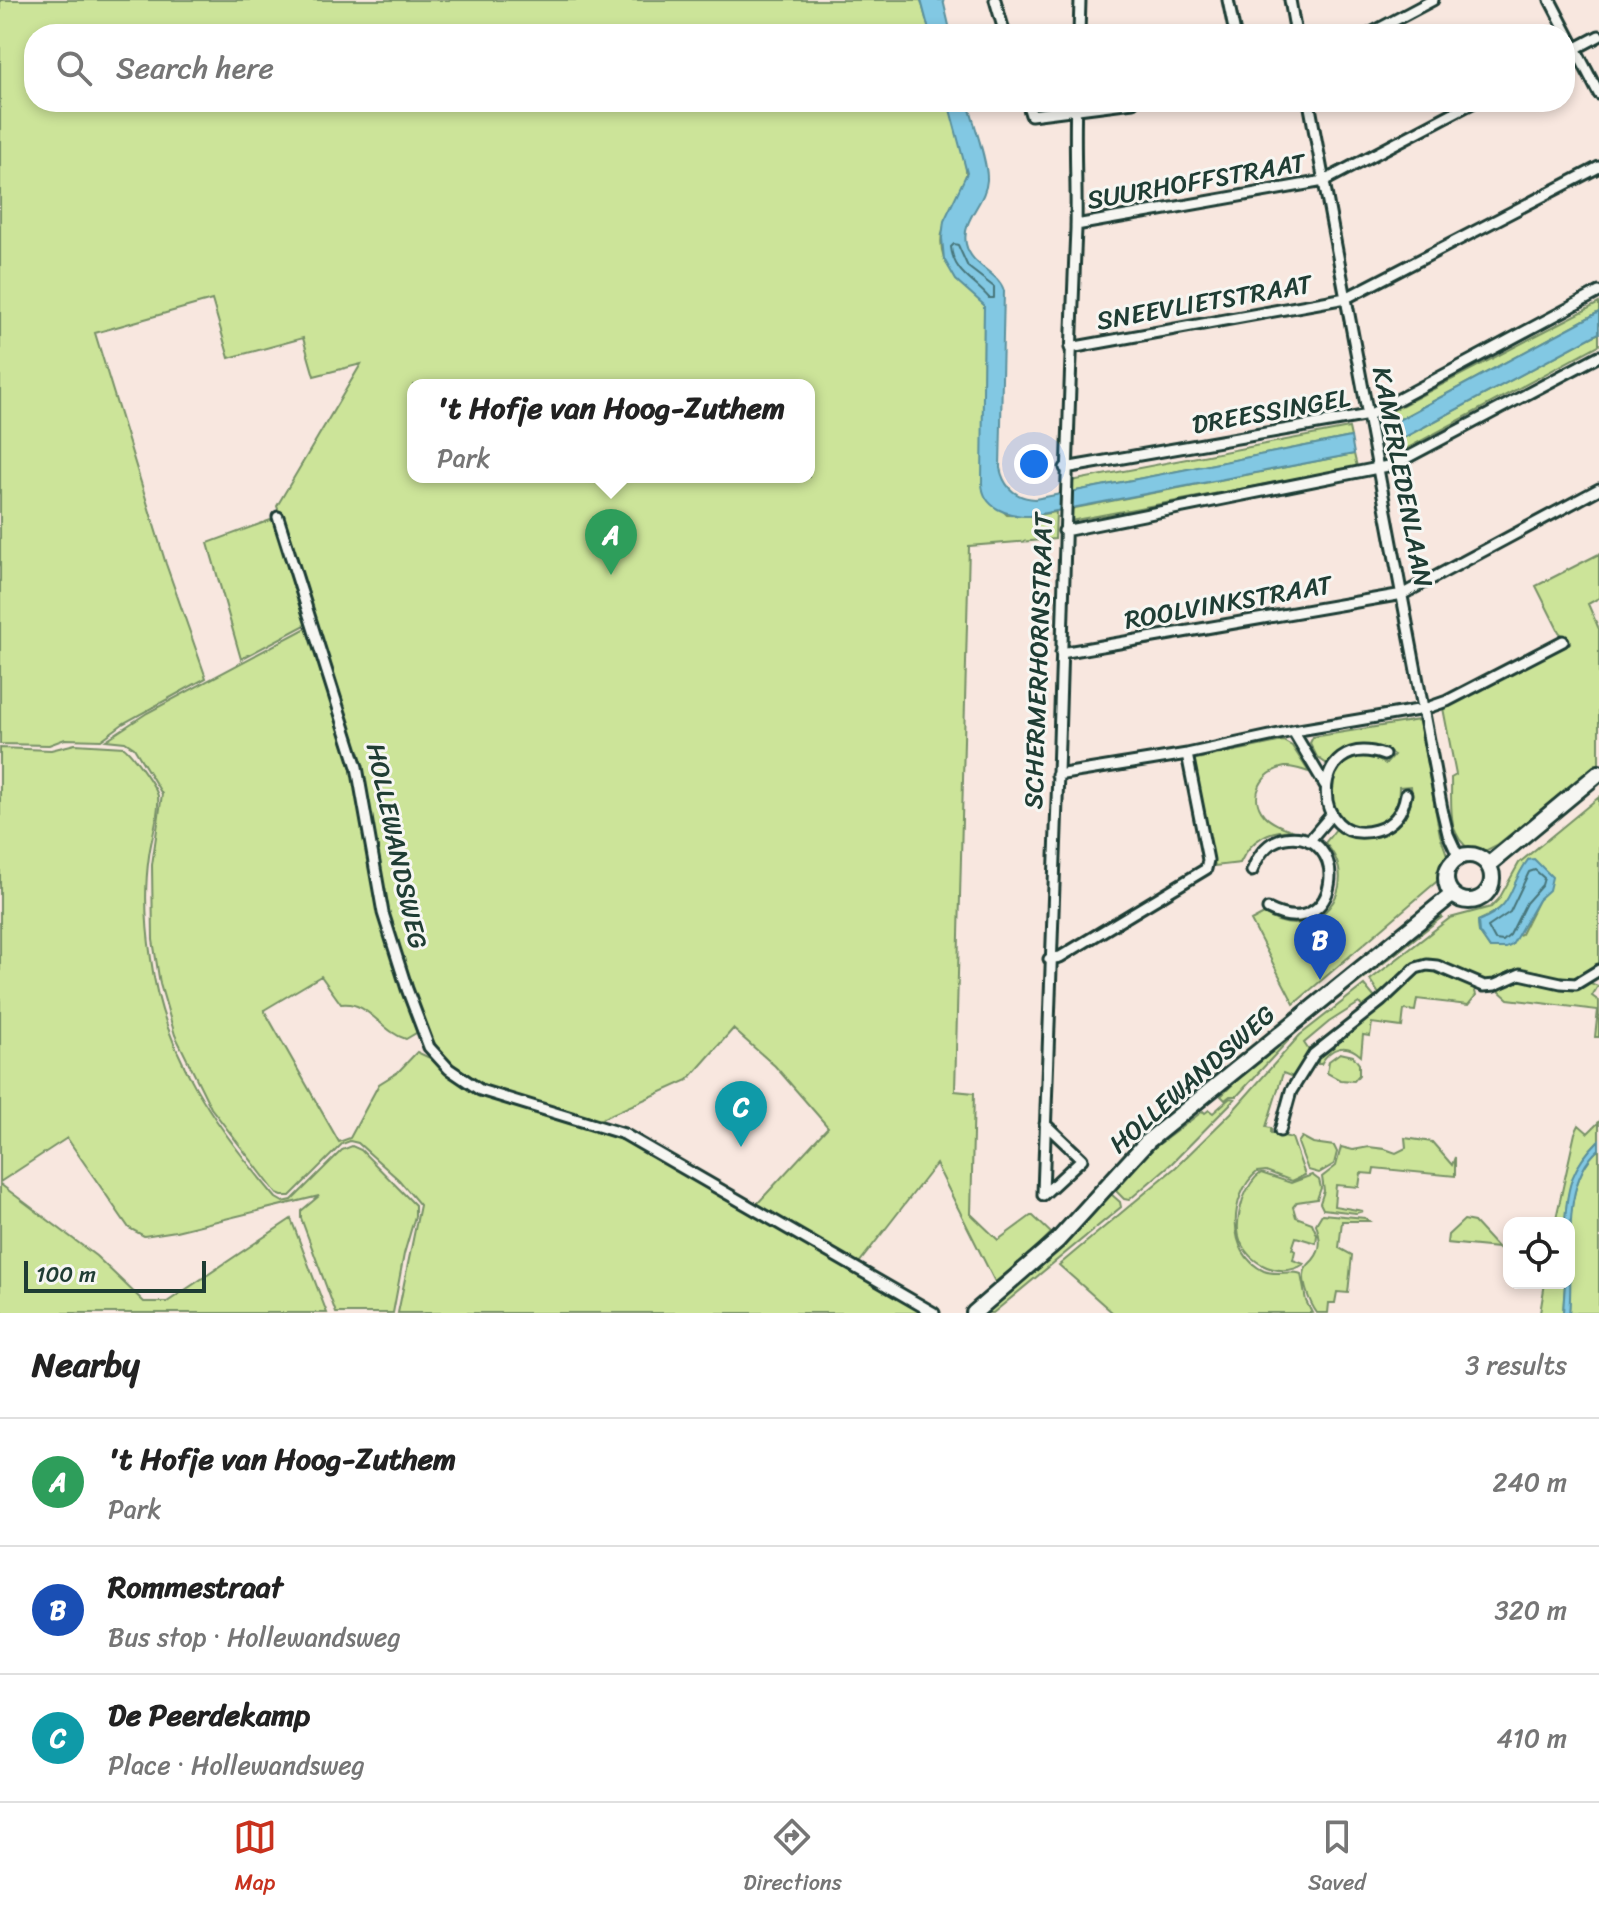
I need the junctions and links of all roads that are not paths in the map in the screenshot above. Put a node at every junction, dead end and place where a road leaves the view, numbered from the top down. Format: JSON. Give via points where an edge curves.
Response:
{"nodes":[{"id":1,"x":1007,"y":0,"type":"edge"},
{"id":2,"x":1080,"y":0,"type":"edge"},
{"id":3,"x":1228,"y":0,"type":"edge"},
{"id":4,"x":1290,"y":0,"type":"edge"},
{"id":5,"x":1433,"y":0,"type":"edge"},
{"id":6,"x":1550,"y":0,"type":"edge"},
{"id":7,"x":995,"y":1,"type":"edge"},
{"id":8,"x":1002,"y":24,"type":"edge"},
{"id":9,"x":1079,"y":24,"type":"edge"},
{"id":10,"x":1233,"y":24,"type":"edge"},
{"id":11,"x":1294,"y":24,"type":"edge"},
{"id":12,"x":1388,"y":24,"type":"edge"},
{"id":13,"x":1562,"y":24,"type":"edge"},
{"id":14,"x":1599,"y":36,"type":"edge"},
{"id":15,"x":1575,"y":49,"type":"joint"},
{"id":16,"x":1599,"y":94,"type":"edge"},
{"id":17,"x":1075,"y":112,"type":"edge"},
{"id":18,"x":1311,"y":112,"type":"edge"},
{"id":19,"x":1455,"y":112,"type":"edge"},
{"id":20,"x":1599,"y":167,"type":"edge"},
{"id":21,"x":1324,"y":181,"type":"junction"},
{"id":22,"x":1076,"y":225,"type":"junction"},
{"id":23,"x":1599,"y":292,"type":"edge"},
{"id":24,"x":1346,"y":298,"type":"junction"},
{"id":25,"x":1070,"y":348,"type":"junction"},
{"id":26,"x":1599,"y":356,"type":"edge"},
{"id":27,"x":1369,"y":415,"type":"junction"},
{"id":28,"x":1065,"y":468,"type":"junction"},
{"id":29,"x":1379,"y":468,"type":"junction"},
{"id":30,"x":1599,"y":489,"type":"edge"},
{"id":31,"x":278,"y":517,"type":"dead end"},
{"id":32,"x":1064,"y":531,"type":"junction"},
{"id":33,"x":1403,"y":594,"type":"junction"},
{"id":34,"x":1563,"y":641,"type":"dead end"},
{"id":35,"x":1061,"y":653,"type":"junction"},
{"id":36,"x":1424,"y":709,"type":"junction"},
{"id":37,"x":1293,"y":731,"type":"junction"},
{"id":38,"x":1187,"y":754,"type":"junction"},
{"id":39,"x":1384,"y":755,"type":"dead end"},
{"id":40,"x":1599,"y":773,"type":"edge"},
{"id":41,"x":1057,"y":775,"type":"junction"},
{"id":42,"x":1325,"y":785,"type":"junction"},
{"id":43,"x":1406,"y":794,"type":"dead end"},
{"id":44,"x":1332,"y":814,"type":"junction"},
{"id":45,"x":1309,"y":841,"type":"junction"},
{"id":46,"x":1459,"y":858,"type":"junction"},
{"id":47,"x":1488,"y":865,"type":"junction"},
{"id":48,"x":1252,"y":871,"type":"dead end"},
{"id":49,"x":1453,"y":894,"type":"junction"},
{"id":50,"x":1268,"y":909,"type":"dead end"},
{"id":51,"x":1049,"y":959,"type":"junction"},
{"id":52,"x":1599,"y":970,"type":"edge"},
{"id":53,"x":1045,"y":1124,"type":"junction"},
{"id":54,"x":1280,"y":1131,"type":"dead end"},
{"id":55,"x":934,"y":1313,"type":"edge"},
{"id":56,"x":974,"y":1313,"type":"edge"}],
"edges":[{"from":1,"to":7,"type":"street"},
{"from":2,"to":9,"type":"street"},
{"from":3,"to":10,"type":"street"},
{"from":4,"to":11,"type":"street"},
{"from":5,"to":12,"type":"street"},
{"from":6,"to":13,"type":"street"},
{"from":7,"to":8,"type":"street"},
{"from":14,"to":15,"type":"street"},
{"from":15,"to":16,"type":"street"},
{"from":17,"to":22,"type":"street","name":"SCHERMERHORNSTRAAT"},
{"from":18,"to":21,"type":"street","name":"KAMERLEDENLAAN"},
{"from":19,"to":21,"type":"street","name":"SUURHOFFSTRAAT"},
{"from":20,"to":24,"type":"street","name":"SNEEVLIETSTRAAT"},
{"from":21,"to":22,"type":"street","name":"SUURHOFFSTRAAT"},
{"from":21,"to":24,"type":"street","name":"KAMERLEDENLAAN"},
{"from":22,"to":25,"type":"street","name":"SCHERMERHORNSTRAAT"},
{"from":23,"to":27,"type":"street","name":"DREESSINGEL"},
{"from":24,"to":25,"type":"street","name":"SNEEVLIETSTRAAT"},
{"from":24,"to":27,"type":"street","name":"KAMERLEDENLAAN"},
{"from":25,"to":28,"type":"street","name":"SCHERMERHORNSTRAAT"},
{"from":26,"to":29,"type":"street"},
{"from":27,"to":28,"type":"street","name":"DREESSINGEL"},
{"from":27,"to":29,"type":"street","name":"KAMERLEDENLAAN"},
{"from":28,"to":32,"type":"street","name":"SCHERMERHORNSTRAAT"},
{"from":29,"to":32,"type":"street"},
{"from":29,"to":33,"type":"street","name":"KAMERLEDENLAAN"},
{"from":30,"to":33,"type":"street","name":"ROOLVINKSTRAAT"},
{"from":31,"to":55,"type":"street","name":"HOLLEWANDSWEG","via":[[357,767],[386,925],[415,1012],[439,1061],[500,1098],[624,1134]]},
{"from":32,"to":35,"type":"street","name":"SCHERMERHORNSTRAAT"},
{"from":33,"to":35,"type":"street","name":"ROOLVINKSTRAAT"},
{"from":33,"to":36,"type":"street","name":"KAMERLEDENLAAN"},
{"from":34,"to":36,"type":"street"},
{"from":35,"to":41,"type":"street","name":"SCHERMERHORNSTRAAT"},
{"from":36,"to":37,"type":"street"},
{"from":36,"to":46,"type":"street","name":"KAMERLEDENLAAN","via":[[1442,809]]},
{"from":37,"to":38,"type":"street"},
{"from":37,"to":42,"type":"street"},
{"from":38,"to":41,"type":"street"},
{"from":38,"to":51,"type":"street","via":[[1206,869]]},
{"from":39,"to":42,"type":"street","via":[[1365,751],[1345,756]]},
{"from":40,"to":47,"type":"main road"},
{"from":41,"to":51,"type":"street","name":"SCHERMERHORNSTRAAT"},
{"from":42,"to":44,"type":"street"},
{"from":43,"to":44,"type":"street","via":[[1400,812],[1380,830],[1349,829]]},
{"from":44,"to":45,"type":"street"},
{"from":45,"to":48,"type":"street","via":[[1296,837],[1273,842]]},
{"from":45,"to":50,"type":"street","via":[[1330,864],[1326,898],[1296,917]]},
{"from":46,"to":47,"type":"main road","via":[[1475,856]]},
{"from":46,"to":49,"type":"main road","via":[[1447,874]]},
{"from":47,"to":49,"type":"main road","via":[[1492,881],[1484,896],[1467,901]]},
{"from":49,"to":56,"type":"main road","name":"HOLLEWANDSWEG","via":[[1148,1141],[1057,1241]]},
{"from":51,"to":53,"type":"street","name":"SCHERMERHORNSTRAAT"},
{"from":52,"to":54,"type":"street","via":[[1576,984],[1520,974],[1484,986],[1437,966],[1416,968],[1310,1059],[1291,1091]]},
{"from":53,"to":53,"type":"street","name":"SCHERMERHORNSTRAAT","via":[[1082,1159],[1043,1195],[1044,1153]]}]}
